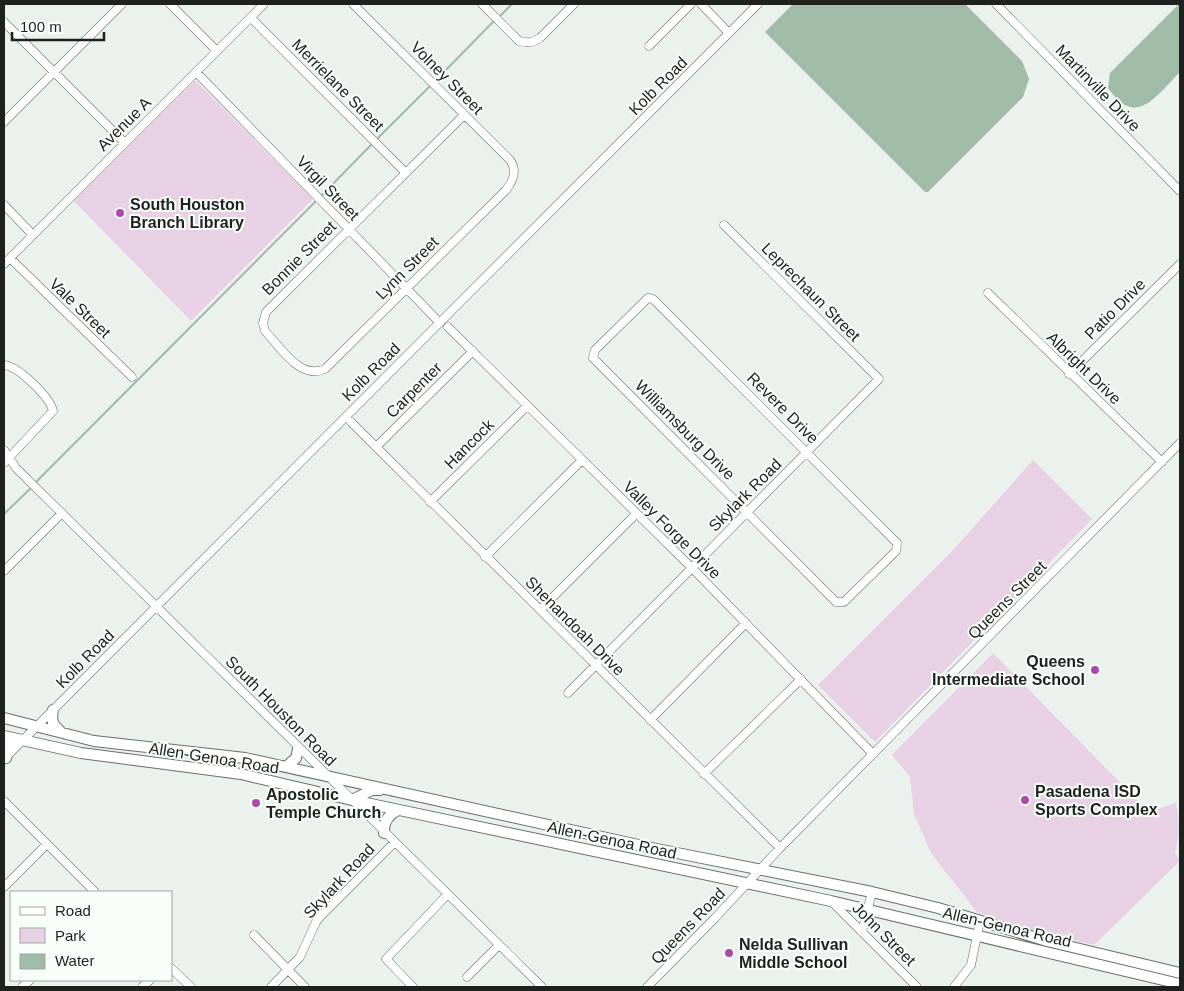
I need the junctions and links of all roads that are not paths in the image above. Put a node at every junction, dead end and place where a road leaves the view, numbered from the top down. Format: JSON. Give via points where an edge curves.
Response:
{"nodes":[{"id":1,"x":122,"y":4,"type":"edge"},
{"id":2,"x":170,"y":4,"type":"edge"},
{"id":3,"x":264,"y":4,"type":"edge"},
{"id":4,"x":352,"y":4,"type":"edge"},
{"id":5,"x":482,"y":4,"type":"edge"},
{"id":6,"x":574,"y":4,"type":"edge"},
{"id":7,"x":691,"y":4,"type":"edge"},
{"id":8,"x":701,"y":4,"type":"edge"},
{"id":9,"x":758,"y":4,"type":"edge"},
{"id":10,"x":996,"y":4,"type":"edge"},
{"id":11,"x":251,"y":18,"type":"junction"},
{"id":12,"x":4,"y":22,"type":"edge"},
{"id":13,"x":729,"y":34,"type":"junction"},
{"id":14,"x":649,"y":46,"type":"dead end"},
{"id":15,"x":217,"y":51,"type":"junction"},
{"id":16,"x":54,"y":72,"type":"junction"},
{"id":17,"x":196,"y":72,"type":"junction"},
{"id":18,"x":464,"y":114,"type":"junction"},
{"id":19,"x":4,"y":122,"type":"edge"},
{"id":20,"x":125,"y":143,"type":"junction"},
{"id":21,"x":405,"y":172,"type":"junction"},
{"id":22,"x":514,"y":175,"type":"joint"},
{"id":23,"x":1180,"y":191,"type":"edge"},
{"id":24,"x":4,"y":205,"type":"edge"},
{"id":25,"x":724,"y":224,"type":"dead end"},
{"id":26,"x":348,"y":228,"type":"junction"},
{"id":27,"x":33,"y":235,"type":"junction"},
{"id":28,"x":10,"y":258,"type":"junction"},
{"id":29,"x":4,"y":264,"type":"edge"},
{"id":30,"x":1180,"y":264,"type":"edge"},
{"id":31,"x":406,"y":288,"type":"junction"},
{"id":32,"x":988,"y":293,"type":"dead end"},
{"id":33,"x":440,"y":322,"type":"junction"},
{"id":34,"x":448,"y":327,"type":"dead end"},
{"id":35,"x":616,"y":328,"type":"joint"},
{"id":36,"x":472,"y":351,"type":"junction"},
{"id":37,"x":4,"y":366,"type":"edge"},
{"id":38,"x":314,"y":372,"type":"joint"},
{"id":39,"x":1069,"y":374,"type":"junction"},
{"id":40,"x":132,"y":377,"type":"dead end"},
{"id":41,"x":879,"y":380,"type":"joint"},
{"id":42,"x":527,"y":406,"type":"junction"},
{"id":43,"x":351,"y":422,"type":"dead end"},
{"id":44,"x":1180,"y":443,"type":"edge"},
{"id":45,"x":376,"y":447,"type":"junction"},
{"id":46,"x":4,"y":450,"type":"edge"},
{"id":47,"x":808,"y":452,"type":"junction"},
{"id":48,"x":6,"y":460,"type":"edge"},
{"id":49,"x":582,"y":460,"type":"junction"},
{"id":50,"x":1162,"y":462,"type":"junction"},
{"id":51,"x":430,"y":502,"type":"junction"},
{"id":52,"x":747,"y":512,"type":"junction"},
{"id":53,"x":62,"y":513,"type":"junction"},
{"id":54,"x":636,"y":514,"type":"junction"},
{"id":55,"x":485,"y":557,"type":"junction"},
{"id":56,"x":692,"y":568,"type":"junction"},
{"id":57,"x":4,"y":572,"type":"edge"},
{"id":58,"x":871,"y":576,"type":"joint"},
{"id":59,"x":158,"y":606,"type":"junction"},
{"id":60,"x":540,"y":610,"type":"junction"},
{"id":61,"x":746,"y":623,"type":"junction"},
{"id":62,"x":596,"y":666,"type":"junction"},
{"id":63,"x":801,"y":679,"type":"junction"},
{"id":64,"x":568,"y":693,"type":"dead end"},
{"id":65,"x":53,"y":710,"type":"junction"},
{"id":66,"x":4,"y":718,"type":"edge"},
{"id":67,"x":650,"y":720,"type":"junction"},
{"id":68,"x":42,"y":727,"type":"junction"},
{"id":69,"x":60,"y":731,"type":"junction"},
{"id":70,"x":4,"y":736,"type":"edge"},
{"id":71,"x":29,"y":740,"type":"junction"},
{"id":72,"x":142,"y":746,"type":"junction"},
{"id":73,"x":298,"y":749,"type":"junction"},
{"id":74,"x":873,"y":754,"type":"junction"},
{"id":75,"x":245,"y":758,"type":"junction"},
{"id":76,"x":5,"y":759,"type":"edge"},
{"id":77,"x":140,"y":762,"type":"junction"},
{"id":78,"x":286,"y":767,"type":"junction"},
{"id":79,"x":241,"y":774,"type":"junction"},
{"id":80,"x":704,"y":774,"type":"junction"},
{"id":81,"x":325,"y":775,"type":"junction"},
{"id":82,"x":290,"y":786,"type":"junction"},
{"id":83,"x":391,"y":791,"type":"junction"},
{"id":84,"x":352,"y":800,"type":"junction"},
{"id":85,"x":4,"y":801,"type":"edge"},
{"id":86,"x":456,"y":804,"type":"junction"},
{"id":87,"x":398,"y":810,"type":"junction"},
{"id":88,"x":452,"y":820,"type":"junction"},
{"id":89,"x":384,"y":833,"type":"junction"},
{"id":90,"x":618,"y":840,"type":"junction"},
{"id":91,"x":394,"y":843,"type":"junction"},
{"id":92,"x":47,"y":844,"type":"junction"},
{"id":93,"x":780,"y":848,"type":"junction"},
{"id":94,"x":614,"y":856,"type":"junction"},
{"id":95,"x":760,"y":869,"type":"junction"},
{"id":96,"x":749,"y":883,"type":"junction"},
{"id":97,"x":4,"y":887,"type":"edge"},
{"id":98,"x":94,"y":891,"type":"edge"},
{"id":99,"x":872,"y":892,"type":"junction"},
{"id":100,"x":447,"y":895,"type":"junction"},
{"id":101,"x":831,"y":901,"type":"junction"},
{"id":102,"x":867,"y":909,"type":"junction"},
{"id":103,"x":980,"y":921,"type":"junction"},
{"id":104,"x":862,"y":932,"type":"junction"},
{"id":105,"x":254,"y":935,"type":"dead end"},
{"id":106,"x":978,"y":936,"type":"junction"},
{"id":107,"x":499,"y":945,"type":"junction"},
{"id":108,"x":1134,"y":968,"type":"junction"},
{"id":109,"x":172,"y":969,"type":"edge"},
{"id":110,"x":288,"y":970,"type":"junction"},
{"id":111,"x":1180,"y":973,"type":"edge"},
{"id":112,"x":467,"y":977,"type":"dead end"},
{"id":113,"x":1180,"y":984,"type":"edge"},
{"id":114,"x":191,"y":987,"type":"edge"},
{"id":115,"x":271,"y":987,"type":"edge"},
{"id":116,"x":306,"y":987,"type":"edge"},
{"id":117,"x":413,"y":987,"type":"edge"},
{"id":118,"x":542,"y":987,"type":"edge"},
{"id":119,"x":647,"y":987,"type":"edge"},
{"id":120,"x":917,"y":987,"type":"edge"},
{"id":121,"x":954,"y":987,"type":"edge"}],
"edges":[{"from":1,"to":16,"type":"street"},
{"from":2,"to":15,"type":"street"},
{"from":3,"to":11,"type":"street","name":"Avenue A"},
{"from":4,"to":18,"type":"street","name":"Volney Street"},
{"from":5,"to":6,"type":"street","via":[[519,41],[525,43],[540,38]]},
{"from":7,"to":14,"type":"street"},
{"from":8,"to":13,"type":"street"},
{"from":9,"to":13,"type":"street","name":"Kolb Road"},
{"from":10,"to":23,"type":"street","name":"Martinville Drive"},
{"from":11,"to":15,"type":"street","name":"Avenue A"},
{"from":11,"to":21,"type":"street","name":"Merrielane Street"},
{"from":12,"to":16,"type":"street"},
{"from":13,"to":33,"type":"street","name":"Kolb Road"},
{"from":15,"to":17,"type":"street","name":"Avenue A"},
{"from":16,"to":19,"type":"street"},
{"from":16,"to":20,"type":"street"},
{"from":17,"to":20,"type":"street","name":"Avenue A"},
{"from":17,"to":26,"type":"street","name":"Virgil Street"},
{"from":18,"to":21,"type":"street","name":"Bonnie Street"},
{"from":18,"to":22,"type":"street","name":"Volney Street","via":[[510,160]]},
{"from":20,"to":27,"type":"street","name":"Avenue A"},
{"from":21,"to":26,"type":"street","name":"Bonnie Street"},
{"from":22,"to":31,"type":"street","name":"Lynn Street","via":[[506,190]]},
{"from":24,"to":27,"type":"street"},
{"from":25,"to":41,"type":"street","name":"Leprechaun Street"},
{"from":26,"to":31,"type":"street","name":"Virgil Street"},
{"from":26,"to":38,"type":"street","name":"Bonnie Street","via":[[270,307],[264,318],[265,331],[302,369]]},
{"from":27,"to":28,"type":"street","name":"Avenue A"},
{"from":28,"to":29,"type":"street","name":"Avenue A"},
{"from":28,"to":40,"type":"street","name":"Vale Street"},
{"from":30,"to":39,"type":"street","name":"Patio Drive"},
{"from":31,"to":33,"type":"street","name":"Virgil Street"},
{"from":31,"to":38,"type":"street","name":"Lynn Street","via":[[325,369]]},
{"from":32,"to":39,"type":"street","name":"Albright Drive"},
{"from":33,"to":59,"type":"street","name":"Kolb Road"},
{"from":34,"to":36,"type":"street","name":"Valley Forge Drive"},
{"from":35,"to":47,"type":"street","name":"Revere Drive","via":[[648,298],[654,299]]},
{"from":35,"to":52,"type":"street","name":"Williamsburg Drive","via":[[595,350],[593,358]]},
{"from":36,"to":42,"type":"street","name":"Valley Forge Drive"},
{"from":36,"to":45,"type":"street","name":"Carpenter"},
{"from":37,"to":48,"type":"street","via":[[16,368],[49,400],[53,411]]},
{"from":39,"to":50,"type":"street","name":"Albright Drive"},
{"from":41,"to":47,"type":"street","name":"Skylark Road"},
{"from":42,"to":49,"type":"street","name":"Valley Forge Drive"},
{"from":42,"to":51,"type":"street","name":"Hancock"},
{"from":43,"to":45,"type":"street","name":"Shenandoah Drive"},
{"from":44,"to":50,"type":"street","name":"Queens Street"},
{"from":45,"to":51,"type":"street","name":"Shenandoah Drive"},
{"from":46,"to":48,"type":"street","name":"South Houston Road"},
{"from":47,"to":52,"type":"street","name":"Skylark Road"},
{"from":47,"to":58,"type":"street","name":"Revere Drive","via":[[897,544],[896,551]]},
{"from":48,"to":53,"type":"street","name":"South Houston Road"},
{"from":49,"to":54,"type":"street","name":"Valley Forge Drive"},
{"from":49,"to":55,"type":"street"},
{"from":50,"to":74,"type":"street","name":"Queens Street"},
{"from":51,"to":55,"type":"street","name":"Shenandoah Drive"},
{"from":52,"to":56,"type":"street","name":"Skylark Road"},
{"from":52,"to":58,"type":"street","name":"Williamsburg Drive","via":[[836,602],[844,602]]},
{"from":53,"to":57,"type":"street"},
{"from":53,"to":59,"type":"street","name":"South Houston Road"},
{"from":54,"to":56,"type":"street","name":"Valley Forge Drive"},
{"from":54,"to":60,"type":"street"},
{"from":55,"to":60,"type":"street","name":"Shenandoah Drive"},
{"from":56,"to":61,"type":"street","name":"Valley Forge Drive"},
{"from":56,"to":62,"type":"street","name":"Skylark Road"},
{"from":59,"to":65,"type":"street","name":"Kolb Road"},
{"from":59,"to":73,"type":"street","name":"South Houston Road"},
{"from":60,"to":62,"type":"street","name":"Shenandoah Drive"},
{"from":61,"to":63,"type":"street","name":"Valley Forge Drive"},
{"from":61,"to":67,"type":"street"},
{"from":62,"to":64,"type":"street","name":"Skylark Road"},
{"from":62,"to":67,"type":"street","name":"Shenandoah Drive"},
{"from":63,"to":74,"type":"street","name":"Valley Forge Drive"},
{"from":63,"to":80,"type":"street"},
{"from":65,"to":68,"type":"street","name":"Kolb Road"},
{"from":65,"to":69,"type":"main road","via":[[53,724]]},
{"from":66,"to":68,"type":"main road","name":"Allen-Genoa Road"},
{"from":67,"to":80,"type":"street","name":"Shenandoah Drive"},
{"from":68,"to":69,"type":"main road","name":"Allen-Genoa Road"},
{"from":68,"to":71,"type":"street","name":"Kolb Road"},
{"from":69,"to":72,"type":"main road","name":"Allen-Genoa Road","via":[[94,741]]},
{"from":70,"to":71,"type":"main road","name":"Allen-Genoa Road"},
{"from":70,"to":76,"type":"main road","via":[[10,747]]},
{"from":71,"to":76,"type":"street","name":"Kolb Road"},
{"from":71,"to":77,"type":"main road","name":"Allen-Genoa Road","via":[[81,753]]},
{"from":72,"to":75,"type":"main road","name":"Allen-Genoa Road"},
{"from":72,"to":77,"type":"main road"},
{"from":73,"to":78,"type":"main road","via":[[294,761]]},
{"from":73,"to":81,"type":"street","name":"South Houston Road"},
{"from":74,"to":93,"type":"street","name":"Queens Street"},
{"from":75,"to":78,"type":"main road","name":"Allen-Genoa Road"},
{"from":75,"to":79,"type":"main road"},
{"from":77,"to":79,"type":"main road","name":"Allen-Genoa Road"},
{"from":78,"to":81,"type":"main road","name":"Allen-Genoa Road"},
{"from":79,"to":82,"type":"main road","name":"Allen-Genoa Road"},
{"from":80,"to":93,"type":"street","name":"Shenandoah Drive"},
{"from":81,"to":82,"type":"main road","via":[[311,783]]},
{"from":81,"to":83,"type":"main road","name":"Allen-Genoa Road"},
{"from":81,"to":84,"type":"street","name":"South Houston Road"},
{"from":82,"to":84,"type":"main road","name":"Allen-Genoa Road"},
{"from":83,"to":84,"type":"main road","via":[[372,790]]},
{"from":83,"to":86,"type":"main road","name":"Allen-Genoa Road"},
{"from":84,"to":87,"type":"main road","name":"Allen-Genoa Road"},
{"from":84,"to":89,"type":"street","name":"South Houston Road"},
{"from":85,"to":92,"type":"street"},
{"from":86,"to":88,"type":"main road"},
{"from":86,"to":90,"type":"main road","name":"Allen-Genoa Road"},
{"from":87,"to":88,"type":"main road","name":"Allen-Genoa Road"},
{"from":87,"to":89,"type":"main road","via":[[386,821]]},
{"from":88,"to":94,"type":"main road","name":"Allen-Genoa Road"},
{"from":89,"to":91,"type":"street","name":"South Houston Road"},
{"from":90,"to":94,"type":"main road"},
{"from":90,"to":95,"type":"main road","name":"Allen-Genoa Road"},
{"from":91,"to":100,"type":"street","name":"South Houston Road"},
{"from":91,"to":110,"type":"street","name":"Skylark Road","via":[[321,916],[300,957]]},
{"from":92,"to":97,"type":"street"},
{"from":92,"to":98,"type":"street"},
{"from":93,"to":95,"type":"street","name":"Queens Street"},
{"from":94,"to":96,"type":"main road","name":"Allen-Genoa Road"},
{"from":95,"to":96,"type":"street","name":"Queens Street"},
{"from":95,"to":99,"type":"main road","name":"Allen-Genoa Road"},
{"from":96,"to":101,"type":"main road","name":"Allen-Genoa Road"},
{"from":96,"to":119,"type":"street","name":"Queens Road"},
{"from":99,"to":102,"type":"street"},
{"from":99,"to":103,"type":"main road","name":"Allen-Genoa Road"},
{"from":100,"to":107,"type":"street","name":"South Houston Road"},
{"from":100,"to":117,"type":"street","via":[[386,959]]},
{"from":101,"to":102,"type":"main road","name":"Allen-Genoa Road"},
{"from":101,"to":104,"type":"street","name":"John Street"},
{"from":102,"to":104,"type":"street"},
{"from":102,"to":106,"type":"main road","name":"Allen-Genoa Road"},
{"from":103,"to":106,"type":"street"},
{"from":103,"to":108,"type":"main road","name":"Allen-Genoa Road"},
{"from":104,"to":120,"type":"street","name":"John Street"},
{"from":105,"to":110,"type":"street"},
{"from":106,"to":108,"type":"main road","name":"Allen-Genoa Road"},
{"from":106,"to":121,"type":"street","via":[[971,965]]},
{"from":107,"to":112,"type":"street"},
{"from":107,"to":118,"type":"street","name":"South Houston Road"},
{"from":108,"to":111,"type":"main road","name":"Allen-Genoa Road"},
{"from":108,"to":113,"type":"main road","name":"Allen-Genoa Road"},
{"from":109,"to":114,"type":"street"},
{"from":110,"to":115,"type":"street","name":"Skylark Road"},
{"from":110,"to":116,"type":"street"}]}
